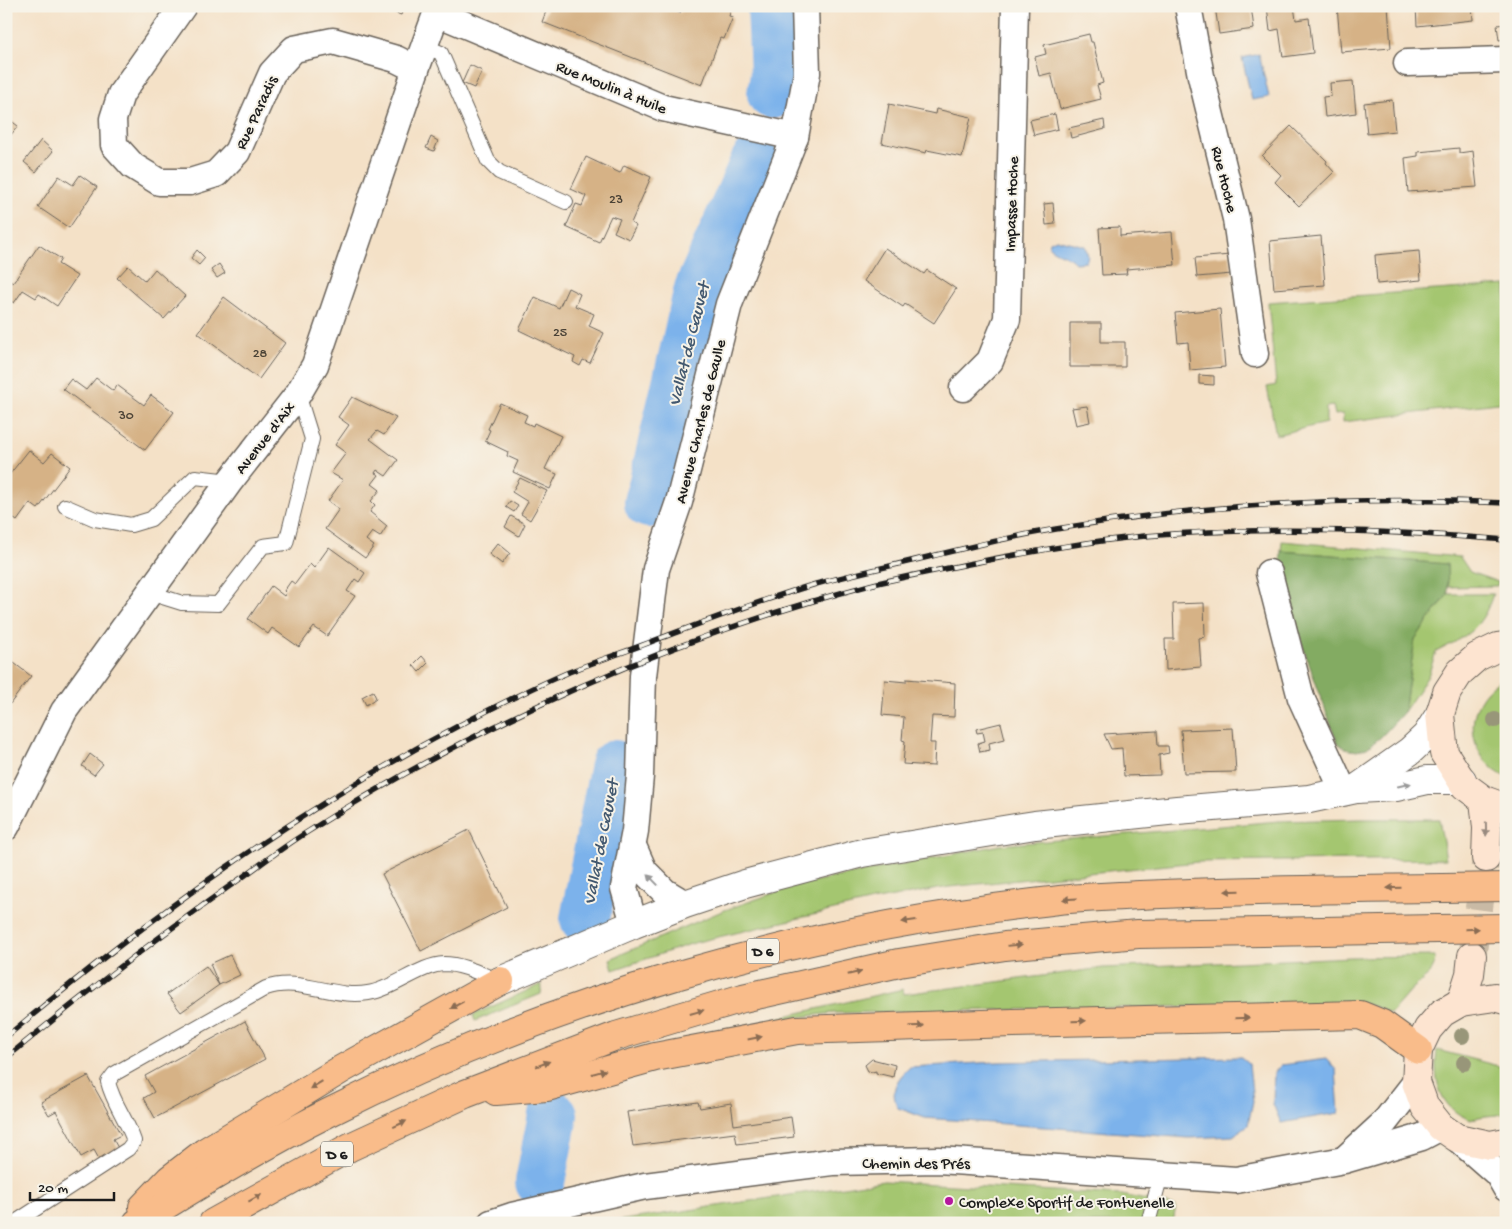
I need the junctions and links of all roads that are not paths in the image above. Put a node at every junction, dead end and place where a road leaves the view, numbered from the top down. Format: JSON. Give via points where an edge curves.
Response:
{"nodes":[{"id":1,"x":183,"y":6,"type":"edge"},
{"id":2,"x":805,"y":6,"type":"edge"},
{"id":3,"x":1015,"y":6,"type":"edge"},
{"id":4,"x":1188,"y":6,"type":"edge"},
{"id":5,"x":438,"y":9,"type":"edge"},
{"id":6,"x":420,"y":57,"type":"junction"},
{"id":7,"x":1506,"y":60,"type":"edge"},
{"id":8,"x":1407,"y":63,"type":"dead end"},
{"id":9,"x":786,"y":135,"type":"junction"},
{"id":10,"x":566,"y":202,"type":"dead end"},
{"id":11,"x":1255,"y":354,"type":"dead end"},
{"id":12,"x":963,"y":388,"type":"dead end"},
{"id":13,"x":298,"y":394,"type":"junction"},
{"id":14,"x":230,"y":481,"type":"junction"},
{"id":15,"x":66,"y":506,"type":"dead end"},
{"id":16,"x":1269,"y":572,"type":"dead end"},
{"id":17,"x":150,"y":593,"type":"junction"},
{"id":18,"x":1503,"y":642,"type":"edge"},
{"id":19,"x":1440,"y":714,"type":"junction"},
{"id":20,"x":1462,"y":780,"type":"junction"},
{"id":21,"x":1350,"y":791,"type":"junction"},
{"id":22,"x":1495,"y":804,"type":"edge"},
{"id":23,"x":6,"y":827,"type":"edge"},
{"id":24,"x":633,"y":846,"type":"junction"},
{"id":25,"x":1486,"y":858,"type":"tunnel mouth"},
{"id":26,"x":1506,"y":887,"type":"edge"},
{"id":27,"x":685,"y":904,"type":"junction"},
{"id":28,"x":634,"y":924,"type":"junction"},
{"id":29,"x":1506,"y":928,"type":"edge"},
{"id":30,"x":1472,"y":956,"type":"tunnel mouth"},
{"id":31,"x":500,"y":981,"type":"junction"},
{"id":32,"x":1506,"y":1000,"type":"edge"},
{"id":33,"x":1462,"y":1002,"type":"junction"},
{"id":34,"x":1418,"y":1050,"type":"junction"},
{"id":35,"x":1416,"y":1082,"type":"junction"},
{"id":36,"x":465,"y":1094,"type":"junction"},
{"id":37,"x":1449,"y":1133,"type":"junction"},
{"id":38,"x":1506,"y":1142,"type":"edge"},
{"id":39,"x":1344,"y":1160,"type":"junction"},
{"id":40,"x":1161,"y":1175,"type":"junction"},
{"id":41,"x":1506,"y":1188,"type":"edge"},
{"id":42,"x":14,"y":1223,"type":"edge"},
{"id":43,"x":128,"y":1223,"type":"edge"},
{"id":44,"x":137,"y":1223,"type":"edge"},
{"id":45,"x":213,"y":1223,"type":"edge"},
{"id":46,"x":491,"y":1223,"type":"edge"},
{"id":47,"x":1148,"y":1223,"type":"edge"}],
"edges":[{"from":1,"to":6,"type":"street","name":"Rue Paradis","via":[[121,94],[113,118],[114,145],[133,166],[159,182],[190,182],[216,174],[237,152],[272,73],[294,49],[333,41],[396,59]]},
{"from":2,"to":9,"type":"street","name":"Avenue Charles de Gaulle","via":[[807,73]]},
{"from":3,"to":12,"type":"street","name":"Impasse Hoche","via":[[1007,319],[990,361]]},
{"from":4,"to":11,"type":"street","name":"Rue Hoche","via":[[1201,76],[1236,219]]},
{"from":5,"to":6,"type":"street","name":"Avenue d'Aix"},
{"from":5,"to":9,"type":"street","name":"Rue Moulin à Huile","via":[[663,108]]},
{"from":6,"to":10,"type":"lane","via":[[441,53],[488,160],[499,172]]},
{"from":6,"to":13,"type":"street","name":"Avenue d'Aix","via":[[315,366]]},
{"from":7,"to":8,"type":"street"},
{"from":9,"to":24,"type":"street","name":"Avenue Charles de Gaulle","via":[[729,304],[679,502],[656,569],[643,676],[640,776]]},
{"from":13,"to":14,"type":"street","name":"Avenue d'Aix"},
{"from":13,"to":17,"type":"lane","via":[[312,439],[286,543],[263,546],[218,604],[182,603]]},
{"from":14,"to":15,"type":"lane","via":[[195,477],[151,519],[131,525],[95,519]]},
{"from":14,"to":17,"type":"street","name":"Avenue d'Aix"},
{"from":16,"to":21,"type":"street","via":[[1301,698]]},
{"from":17,"to":23,"type":"street","name":"Avenue d'Aix","via":[[64,711]]},
{"from":18,"to":19,"type":"main road","via":[[1477,656],[1460,672],[1447,692]]},
{"from":19,"to":20,"type":"main road","via":[[1444,753]]},
{"from":19,"to":21,"type":"street","via":[[1426,736],[1410,751]]},
{"from":21,"to":20,"type":"street","one_way":true,"via":[[1396,787],[1426,780]]},
{"from":20,"to":22,"type":"main road","via":[[1465,786]]},
{"from":21,"to":27,"type":"street","via":[[1309,800],[1036,825],[862,852]]},
{"from":22,"to":25,"type":"main road","one_way":true,"via":[[1487,828]]},
{"from":27,"to":24,"type":"street","name":"Avenue Charles de Gaulle","one_way":true,"via":[[665,892],[644,871]]},
{"from":24,"to":28,"type":"street","name":"Avenue Charles de Gaulle","via":[[624,888]]},
{"from":26,"to":44,"type":"highway","number":"D 6","one_way":true,"bridge":true,"via":[[1202,892],[1052,900],[897,923],[760,952],[607,996],[459,1052],[328,1113],[202,1182]]},
{"from":27,"to":28,"type":"street"},
{"from":28,"to":31,"type":"street"},
{"from":36,"to":29,"type":"highway","number":"D 6","one_way":true,"bridge":true,"via":[[616,1036],[743,998],[899,964],[1005,946],[1138,934]]},
{"from":30,"to":33,"type":"main road"},
{"from":31,"to":42,"type":"lane","via":[[457,965],[442,964],[392,987],[370,993],[352,995],[292,984],[266,988],[114,1074],[108,1082],[110,1093],[134,1141],[128,1149]]},
{"from":31,"to":43,"type":"highway","one_way":true,"via":[[342,1069],[205,1152],[170,1179]]},
{"from":32,"to":33,"type":"main road","via":[[1495,996]]},
{"from":33,"to":34,"type":"main road","via":[[1442,1013],[1428,1029]]},
{"from":34,"to":35,"type":"main road"},
{"from":36,"to":34,"type":"highway","one_way":true,"via":[[548,1087],[655,1057],[797,1030],[1360,1015],[1382,1024]]},
{"from":35,"to":37,"type":"main road","via":[[1424,1107]]},
{"from":35,"to":39,"type":"street","via":[[1384,1123]]},
{"from":45,"to":36,"type":"highway","number":"D 6","one_way":true,"via":[[350,1147]]},
{"from":37,"to":38,"type":"main road","via":[[1490,1145]]},
{"from":37,"to":39,"type":"street","name":"Chemin des Prés","via":[[1422,1137]]},
{"from":37,"to":41,"type":"street","via":[[1498,1174]]},
{"from":39,"to":40,"type":"street","name":"Chemin des Prés","via":[[1236,1180]]},
{"from":40,"to":46,"type":"street","name":"Chemin des Prés","via":[[938,1160],[832,1162],[646,1186]]},
{"from":40,"to":47,"type":"lane"}]}
